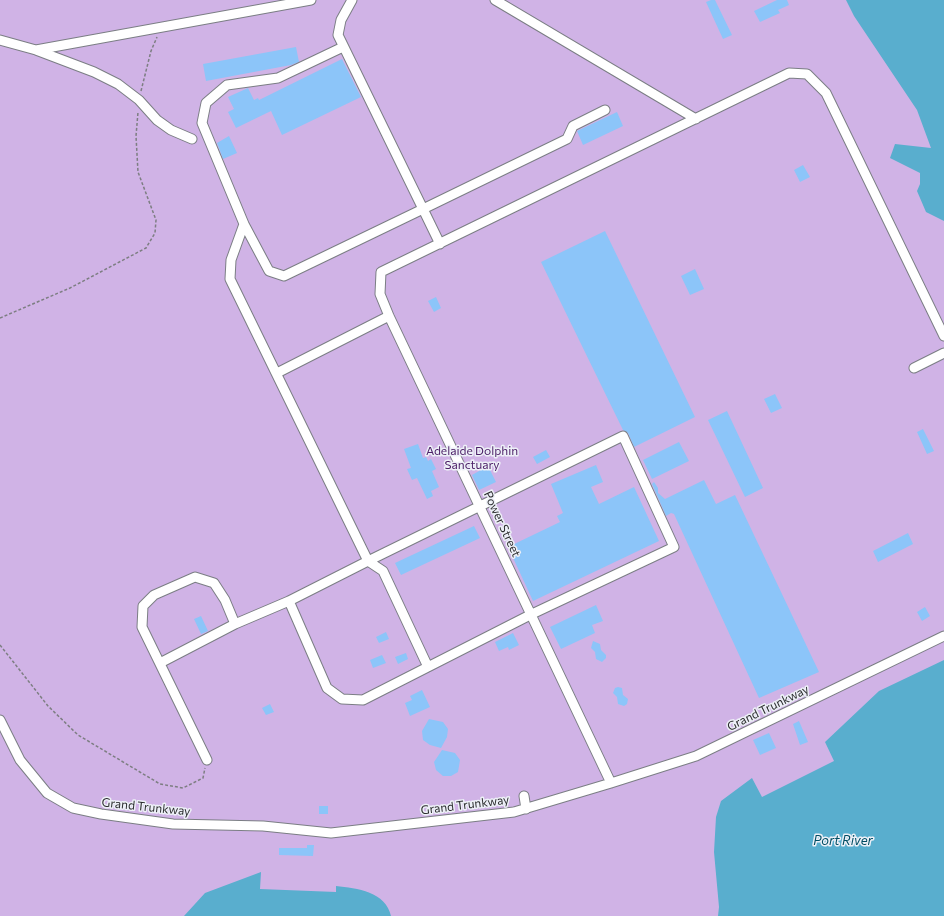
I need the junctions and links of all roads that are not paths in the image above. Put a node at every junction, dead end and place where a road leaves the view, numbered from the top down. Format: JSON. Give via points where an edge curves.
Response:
{"nodes":[{"id":1,"x":311,"y":0,"type":"edge"},
{"id":2,"x":352,"y":0,"type":"edge"},
{"id":3,"x":495,"y":0,"type":"edge"},
{"id":4,"x":0,"y":40,"type":"edge"},
{"id":5,"x":343,"y":47,"type":"junction"},
{"id":6,"x":36,"y":50,"type":"junction"},
{"id":7,"x":605,"y":110,"type":"dead end"},
{"id":8,"x":696,"y":119,"type":"junction"},
{"id":9,"x":192,"y":139,"type":"dead end"},
{"id":10,"x":423,"y":209,"type":"junction"},
{"id":11,"x":244,"y":224,"type":"junction"},
{"id":12,"x":440,"y":244,"type":"junction"},
{"id":13,"x":389,"y":316,"type":"junction"},
{"id":14,"x":944,"y":336,"type":"edge"},
{"id":15,"x":944,"y":353,"type":"edge"},
{"id":16,"x":914,"y":368,"type":"dead end"},
{"id":17,"x":277,"y":373,"type":"junction"},
{"id":18,"x":480,"y":506,"type":"junction"},
{"id":19,"x":368,"y":561,"type":"junction"},
{"id":20,"x":289,"y":601,"type":"junction"},
{"id":21,"x":532,"y":614,"type":"junction"},
{"id":22,"x":234,"y":624,"type":"junction"},
{"id":23,"x":944,"y":636,"type":"edge"},
{"id":24,"x":160,"y":663,"type":"junction"},
{"id":25,"x":428,"y":667,"type":"junction"},
{"id":26,"x":0,"y":720,"type":"edge"},
{"id":27,"x":207,"y":760,"type":"road end"},
{"id":28,"x":611,"y":784,"type":"junction"},
{"id":29,"x":566,"y":786,"type":"dead end"},
{"id":30,"x":524,"y":796,"type":"dead end"},
{"id":31,"x":569,"y":796,"type":"junction"},
{"id":32,"x":526,"y":809,"type":"junction"}],
"edges":[{"from":1,"to":6,"type":"lane"},
{"from":2,"to":5,"type":"lane","via":[[341,20],[338,35]]},
{"from":3,"to":8,"type":"lane"},
{"from":4,"to":6,"type":"lane"},
{"from":5,"to":10,"type":"lane"},
{"from":5,"to":11,"type":"lane","via":[[278,78],[227,85],[206,103],[202,123]]},
{"from":6,"to":9,"type":"lane","via":[[118,84],[139,100],[157,120],[171,130]]},
{"from":7,"to":10,"type":"lane","via":[[573,126],[567,139]]},
{"from":8,"to":12,"type":"lane"},
{"from":8,"to":14,"type":"lane","via":[[789,73],[807,74],[826,93]]},
{"from":10,"to":11,"type":"lane","via":[[284,276],[269,271]]},
{"from":10,"to":12,"type":"lane"},
{"from":11,"to":17,"type":"lane","via":[[231,260],[230,279]]},
{"from":12,"to":13,"type":"lane","name":"Power Street","via":[[380,272],[380,294]]},
{"from":13,"to":17,"type":"lane"},
{"from":13,"to":18,"type":"lane","name":"Power Street"},
{"from":15,"to":16,"type":"lane"},
{"from":17,"to":19,"type":"lane"},
{"from":18,"to":19,"type":"lane"},
{"from":18,"to":21,"type":"lane","name":"Power Street"},
{"from":18,"to":21,"type":"lane","via":[[623,436],[674,547]]},
{"from":19,"to":20,"type":"lane"},
{"from":19,"to":25,"type":"lane","via":[[383,571]]},
{"from":20,"to":22,"type":"lane"},
{"from":20,"to":25,"type":"lane","via":[[327,688],[342,699],[363,700]]},
{"from":21,"to":25,"type":"lane"},
{"from":21,"to":28,"type":"lane","name":"Power Street"},
{"from":22,"to":24,"type":"lane"},
{"from":22,"to":24,"type":"lane","via":[[225,600],[214,583],[195,577],[154,595],[143,606],[142,627]]},
{"from":23,"to":28,"type":"lane","name":"Grand Trunkway","via":[[696,756]]},
{"from":24,"to":27,"type":"lane"},
{"from":26,"to":32,"type":"lane","name":"Grand Trunkway","via":[[20,760],[47,793],[73,808],[101,814],[173,824],[263,826],[331,833]]},
{"from":28,"to":31,"type":"lane","name":"Grand Trunkway"},
{"from":29,"to":31,"type":"lane"},
{"from":30,"to":32,"type":"lane"},
{"from":31,"to":32,"type":"lane","name":"Grand Trunkway"}]}
